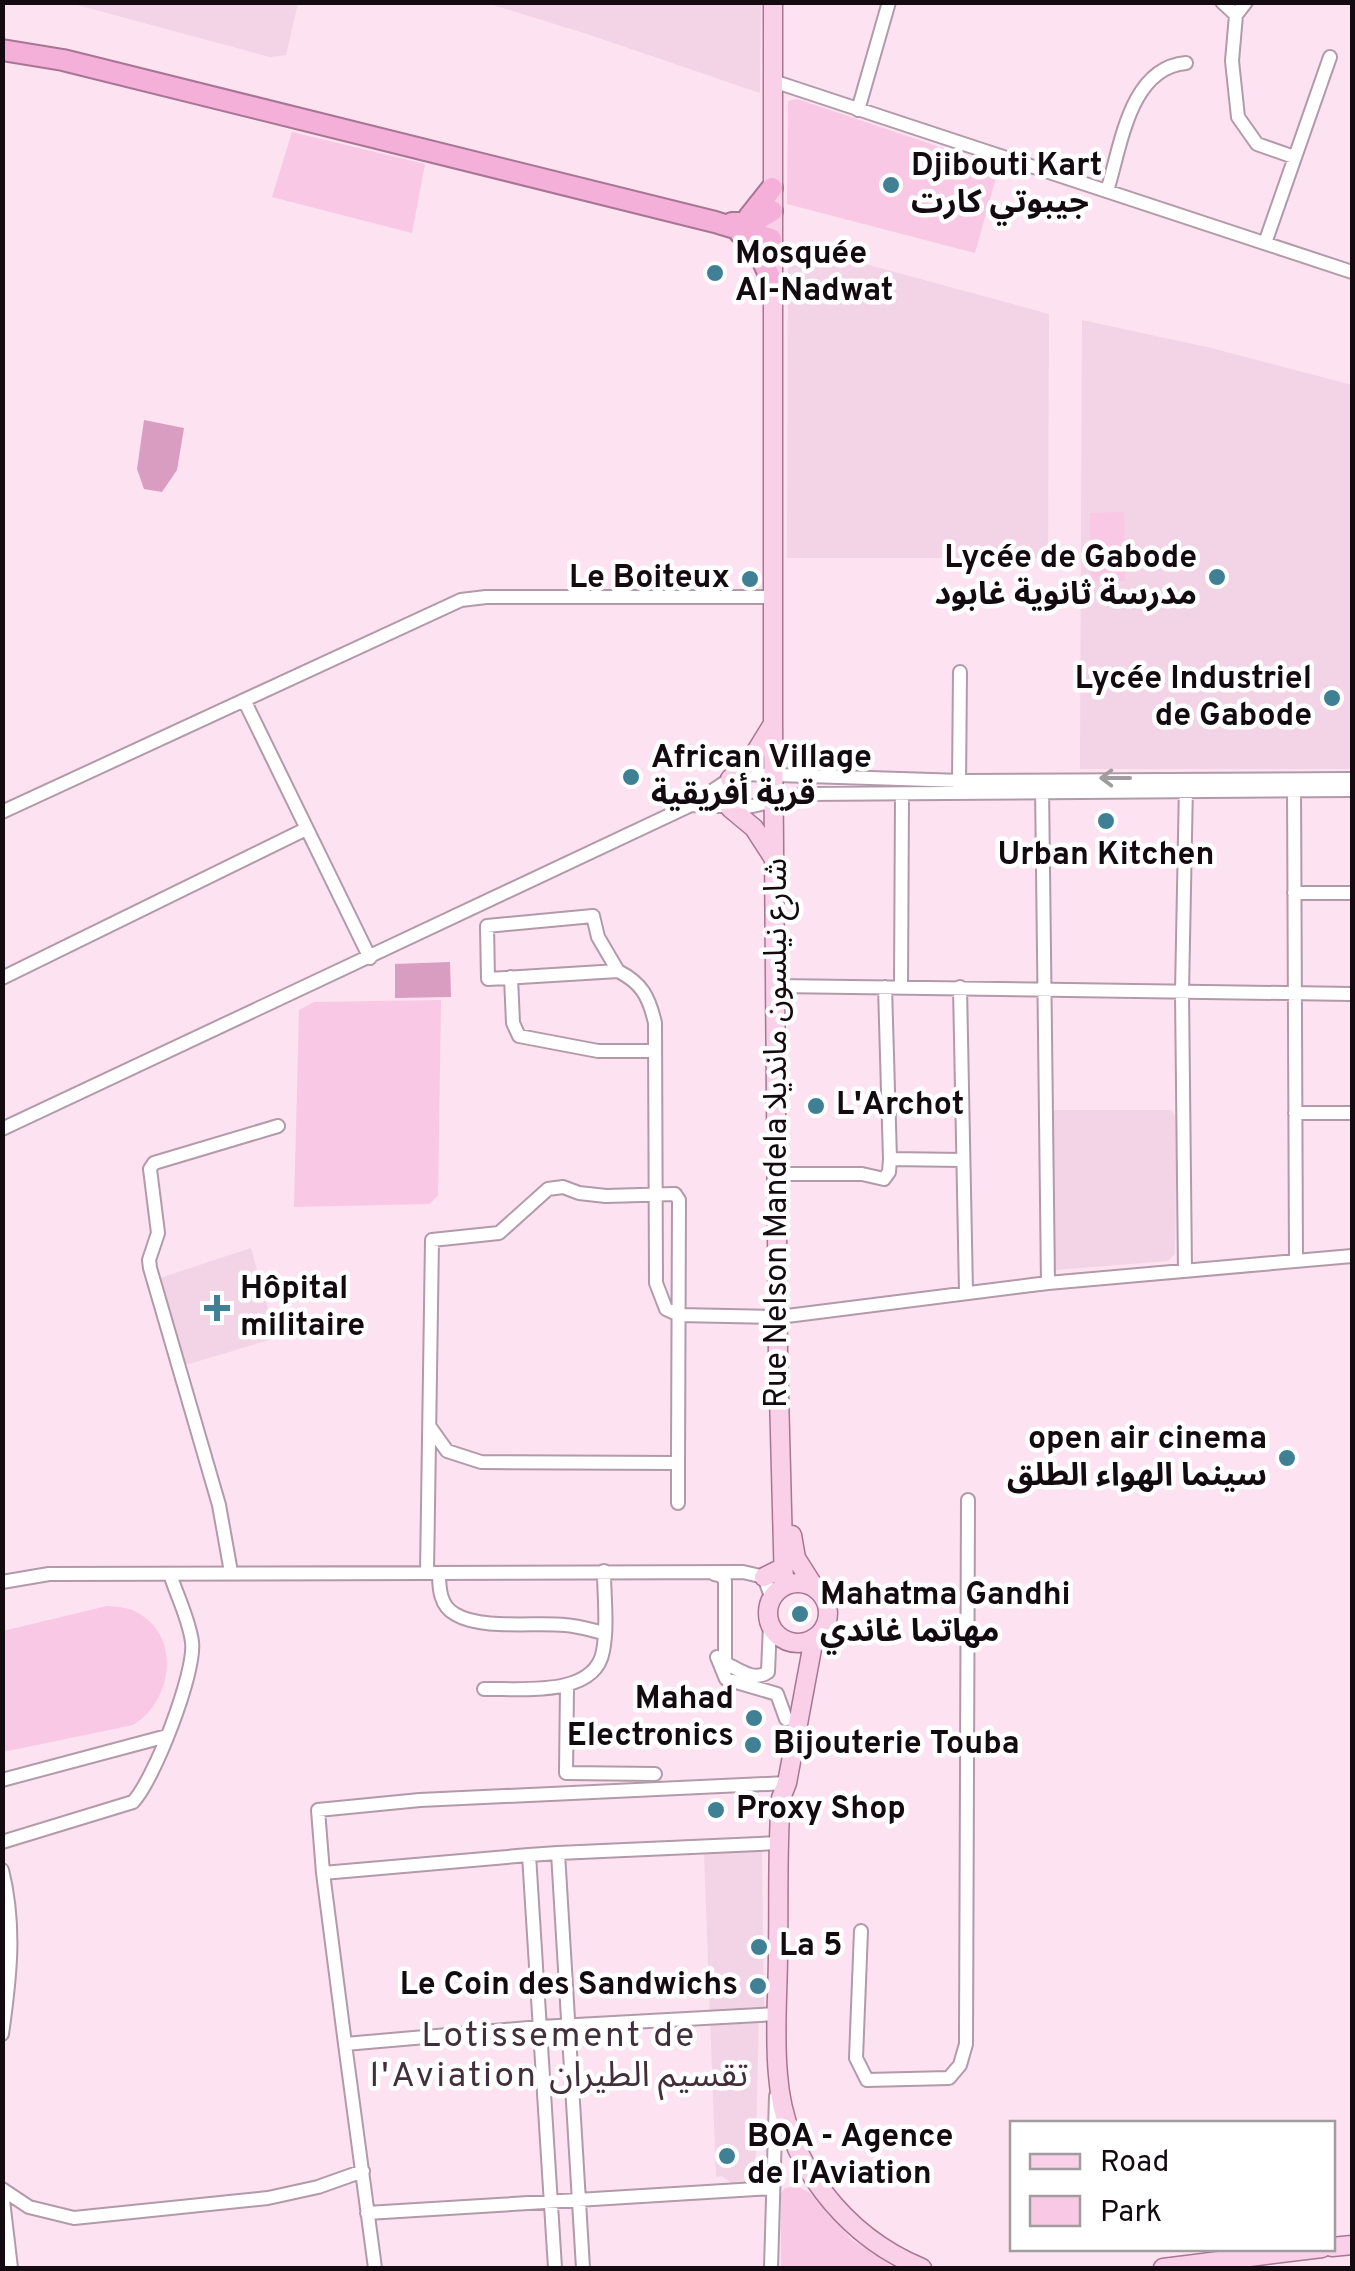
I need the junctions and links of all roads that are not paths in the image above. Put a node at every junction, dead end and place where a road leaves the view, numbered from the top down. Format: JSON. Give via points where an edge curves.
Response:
{"nodes":[{"id":1,"x":773,"y":2,"type":"edge"},
{"id":2,"x":889,"y":2,"type":"edge"},
{"id":3,"x":1222,"y":2,"type":"edge"},
{"id":4,"x":1246,"y":2,"type":"edge"},
{"id":5,"x":1236,"y":14,"type":"junction"},
{"id":6,"x":2,"y":50,"type":"edge"},
{"id":7,"x":1330,"y":57,"type":"dead end"},
{"id":8,"x":1186,"y":63,"type":"dead end"},
{"id":9,"x":772,"y":81,"type":"junction"},
{"id":10,"x":858,"y":110,"type":"junction"},
{"id":11,"x":1294,"y":157,"type":"junction"},
{"id":12,"x":772,"y":188,"type":"junction"},
{"id":13,"x":1107,"y":191,"type":"junction"},
{"id":14,"x":772,"y":212,"type":"junction"},
{"id":15,"x":727,"y":225,"type":"junction"},
{"id":16,"x":771,"y":239,"type":"junction"},
{"id":17,"x":1265,"y":243,"type":"junction"},
{"id":18,"x":1352,"y":272,"type":"edge"},
{"id":19,"x":772,"y":282,"type":"junction"},
{"id":20,"x":773,"y":597,"type":"junction"},
{"id":21,"x":960,"y":672,"type":"dead end"},
{"id":22,"x":245,"y":702,"type":"junction"},
{"id":23,"x":773,"y":722,"type":"junction"},
{"id":24,"x":774,"y":776,"type":"junction"},
{"id":25,"x":1042,"y":778,"type":"junction"},
{"id":26,"x":730,"y":779,"type":"junction"},
{"id":27,"x":1352,"y":779,"type":"edge"},
{"id":28,"x":1186,"y":784,"type":"junction"},
{"id":29,"x":1294,"y":784,"type":"junction"},
{"id":30,"x":959,"y":788,"type":"junction"},
{"id":31,"x":1352,"y":790,"type":"edge"},
{"id":32,"x":1042,"y":793,"type":"junction"},
{"id":33,"x":902,"y":796,"type":"junction"},
{"id":34,"x":775,"y":799,"type":"junction"},
{"id":35,"x":691,"y":805,"type":"junction"},
{"id":36,"x":730,"y":808,"type":"junction"},
{"id":37,"x":2,"y":812,"type":"edge"},
{"id":38,"x":306,"y":829,"type":"junction"},
{"id":39,"x":776,"y":864,"type":"junction"},
{"id":40,"x":1294,"y":893,"type":"junction"},
{"id":41,"x":1352,"y":893,"type":"edge"},
{"id":42,"x":370,"y":958,"type":"junction"},
{"id":43,"x":618,"y":971,"type":"junction"},
{"id":44,"x":511,"y":977,"type":"junction"},
{"id":45,"x":2,"y":978,"type":"edge"},
{"id":46,"x":777,"y":986,"type":"junction"},
{"id":47,"x":901,"y":986,"type":"junction"},
{"id":48,"x":885,"y":987,"type":"junction"},
{"id":49,"x":960,"y":987,"type":"junction"},
{"id":50,"x":1045,"y":991,"type":"junction"},
{"id":51,"x":1182,"y":992,"type":"junction"},
{"id":52,"x":1295,"y":994,"type":"junction"},
{"id":53,"x":1352,"y":994,"type":"edge"},
{"id":54,"x":655,"y":1051,"type":"junction"},
{"id":55,"x":1296,"y":1112,"type":"junction"},
{"id":56,"x":1352,"y":1113,"type":"edge"},
{"id":57,"x":278,"y":1126,"type":"dead end"},
{"id":58,"x":2,"y":1129,"type":"edge"},
{"id":59,"x":890,"y":1159,"type":"junction"},
{"id":60,"x":963,"y":1160,"type":"junction"},
{"id":61,"x":778,"y":1174,"type":"junction"},
{"id":62,"x":656,"y":1193,"type":"junction"},
{"id":63,"x":1352,"y":1256,"type":"edge"},
{"id":64,"x":1296,"y":1260,"type":"junction"},
{"id":65,"x":1185,"y":1271,"type":"junction"},
{"id":66,"x":1048,"y":1282,"type":"junction"},
{"id":67,"x":966,"y":1292,"type":"junction"},
{"id":68,"x":679,"y":1315,"type":"junction"},
{"id":69,"x":779,"y":1318,"type":"junction"},
{"id":70,"x":430,"y":1427,"type":"junction"},
{"id":71,"x":678,"y":1462,"type":"junction"},
{"id":72,"x":783,"y":1484,"type":"junction"},
{"id":73,"x":968,"y":1500,"type":"dead end"},
{"id":74,"x":678,"y":1503,"type":"dead end"},
{"id":75,"x":604,"y":1571,"type":"junction"},
{"id":76,"x":231,"y":1572,"type":"junction"},
{"id":77,"x":433,"y":1573,"type":"junction"},
{"id":78,"x":712,"y":1573,"type":"junction"},
{"id":79,"x":170,"y":1574,"type":"junction"},
{"id":80,"x":764,"y":1577,"type":"joint"},
{"id":81,"x":2,"y":1582,"type":"edge"},
{"id":82,"x":780,"y":1584,"type":"junction"},
{"id":83,"x":815,"y":1588,"type":"junction"},
{"id":84,"x":770,"y":1624,"type":"junction"},
{"id":85,"x":604,"y":1633,"type":"junction"},
{"id":86,"x":814,"y":1638,"type":"junction"},
{"id":87,"x":788,"y":1641,"type":"junction"},
{"id":88,"x":567,"y":1687,"type":"junction"},
{"id":89,"x":484,"y":1688,"type":"dead end"},
{"id":90,"x":786,"y":1719,"type":"junction"},
{"id":91,"x":166,"y":1736,"type":"junction"},
{"id":92,"x":655,"y":1774,"type":"dead end"},
{"id":93,"x":2,"y":1780,"type":"edge"},
{"id":94,"x":781,"y":1788,"type":"junction"},
{"id":95,"x":2,"y":1842,"type":"edge"},
{"id":96,"x":779,"y":1843,"type":"junction"},
{"id":97,"x":558,"y":1853,"type":"junction"},
{"id":98,"x":528,"y":1855,"type":"junction"},
{"id":99,"x":2,"y":1870,"type":"edge"},
{"id":100,"x":324,"y":1873,"type":"junction"},
{"id":101,"x":862,"y":1931,"type":"dead end"},
{"id":102,"x":777,"y":2014,"type":"junction"},
{"id":103,"x":570,"y":2025,"type":"junction"},
{"id":104,"x":540,"y":2026,"type":"junction"},
{"id":105,"x":2,"y":2034,"type":"edge"},
{"id":106,"x":345,"y":2044,"type":"junction"},
{"id":107,"x":778,"y":2078,"type":"junction"},
{"id":108,"x":363,"y":2171,"type":"junction"},
{"id":109,"x":774,"y":2188,"type":"junction"},
{"id":110,"x":2,"y":2190,"type":"edge"},
{"id":111,"x":578,"y":2199,"type":"junction"},
{"id":112,"x":551,"y":2202,"type":"junction"},
{"id":113,"x":367,"y":2213,"type":"junction"},
{"id":114,"x":1298,"y":2251,"type":"edge"},
{"id":115,"x":11,"y":2268,"type":"edge"},
{"id":116,"x":375,"y":2268,"type":"edge"},
{"id":117,"x":555,"y":2268,"type":"edge"},
{"id":118,"x":584,"y":2268,"type":"edge"},
{"id":119,"x":771,"y":2268,"type":"edge"},
{"id":120,"x":922,"y":2268,"type":"edge"},
{"id":121,"x":1163,"y":2268,"type":"edge"}],
"edges":[{"from":1,"to":9,"type":"main road","name":"Rue Nelson Mandela شارع نيلسون مانديلا"},
{"from":2,"to":10,"type":"street"},
{"from":3,"to":5,"type":"street"},
{"from":4,"to":5,"type":"street"},
{"from":5,"to":11,"type":"street","via":[[1238,117],[1257,144]]},
{"from":6,"to":15,"type":"highway"},
{"from":7,"to":11,"type":"street"},
{"from":8,"to":13,"type":"street","via":[[1156,72],[1144,86]]},
{"from":9,"to":10,"type":"street"},
{"from":9,"to":12,"type":"main road","name":"Rue Nelson Mandela شارع نيلسون مانديلا"},
{"from":10,"to":13,"type":"street"},
{"from":11,"to":17,"type":"street"},
{"from":12,"to":14,"type":"main road","name":"Rue Nelson Mandela شارع نيلسون مانديلا"},
{"from":12,"to":15,"type":"highway","via":[[752,215]]},
{"from":13,"to":17,"type":"street"},
{"from":14,"to":15,"type":"highway"},
{"from":14,"to":16,"type":"main road","name":"Rue Nelson Mandela شارع نيلسون مانديلا"},
{"from":15,"to":16,"type":"highway"},
{"from":15,"to":19,"type":"highway","via":[[757,248]]},
{"from":16,"to":19,"type":"main road","name":"Rue Nelson Mandela شارع نيلسون مانديلا"},
{"from":17,"to":18,"type":"street"},
{"from":19,"to":20,"type":"main road","name":"Rue Nelson Mandela شارع نيلسون مانديلا"},
{"from":20,"to":22,"type":"street","via":[[461,600]]},
{"from":20,"to":23,"type":"main road","name":"Rue Nelson Mandela شارع نيلسون مانديلا"},
{"from":21,"to":30,"type":"street"},
{"from":22,"to":37,"type":"street"},
{"from":22,"to":38,"type":"street"},
{"from":23,"to":24,"type":"main road","name":"Rue Nelson Mandela شارع نيلسون مانديلا"},
{"from":23,"to":26,"type":"main road","via":[[750,761]]},
{"from":24,"to":26,"type":"street"},
{"from":24,"to":30,"type":"street"},
{"from":24,"to":34,"type":"main road","name":"Rue Nelson Mandela شارع نيلسون مانديلا"},
{"from":28,"to":25,"type":"street","one_way":true},
{"from":25,"to":30,"type":"street"},
{"from":25,"to":32,"type":"street"},
{"from":26,"to":35,"type":"street"},
{"from":27,"to":29,"type":"street"},
{"from":28,"to":29,"type":"street"},
{"from":28,"to":32,"type":"street"},
{"from":28,"to":51,"type":"street"},
{"from":29,"to":31,"type":"street"},
{"from":29,"to":40,"type":"street"},
{"from":30,"to":32,"type":"street"},
{"from":30,"to":33,"type":"street"},
{"from":32,"to":50,"type":"street"},
{"from":33,"to":34,"type":"street"},
{"from":33,"to":47,"type":"street"},
{"from":34,"to":36,"type":"street"},
{"from":34,"to":39,"type":"main road","name":"Rue Nelson Mandela شارع نيلسون مانديلا"},
{"from":35,"to":36,"type":"street"},
{"from":35,"to":42,"type":"street"},
{"from":36,"to":39,"type":"main road","via":[[754,828]]},
{"from":38,"to":42,"type":"street"},
{"from":38,"to":45,"type":"street"},
{"from":39,"to":46,"type":"main road","name":"Rue Nelson Mandela شارع نيلسون مانديلا"},
{"from":40,"to":41,"type":"street"},
{"from":40,"to":52,"type":"street"},
{"from":42,"to":58,"type":"street"},
{"from":43,"to":44,"type":"street"},
{"from":43,"to":44,"type":"street","via":[[593,916],[486,926],[488,979]]},
{"from":43,"to":54,"type":"street","via":[[637,981],[650,1001]]},
{"from":44,"to":54,"type":"street","via":[[518,1036],[598,1051]]},
{"from":46,"to":48,"type":"street"},
{"from":46,"to":61,"type":"main road","name":"Rue Nelson Mandela شارع نيلسون مانديلا"},
{"from":47,"to":48,"type":"street"},
{"from":47,"to":49,"type":"street"},
{"from":48,"to":59,"type":"street"},
{"from":49,"to":50,"type":"street"},
{"from":49,"to":60,"type":"street"},
{"from":50,"to":51,"type":"street"},
{"from":50,"to":66,"type":"street"},
{"from":51,"to":52,"type":"street"},
{"from":51,"to":65,"type":"street"},
{"from":52,"to":53,"type":"street"},
{"from":52,"to":55,"type":"street"},
{"from":54,"to":62,"type":"street"},
{"from":55,"to":56,"type":"street"},
{"from":55,"to":64,"type":"street"},
{"from":57,"to":76,"type":"street","via":[[154,1163],[150,1170],[158,1233],[150,1268],[219,1505]]},
{"from":59,"to":60,"type":"street"},
{"from":59,"to":61,"type":"street","via":[[884,1179]]},
{"from":60,"to":67,"type":"street"},
{"from":61,"to":69,"type":"main road","name":"Rue Nelson Mandela شارع نيلسون مانديلا"},
{"from":62,"to":68,"type":"street","via":[[656,1283],[666,1309]]},
{"from":62,"to":68,"type":"street","via":[[678,1200]]},
{"from":62,"to":70,"type":"street","via":[[548,1190],[499,1233],[432,1240]]},
{"from":63,"to":64,"type":"street"},
{"from":64,"to":65,"type":"street"},
{"from":65,"to":66,"type":"street"},
{"from":66,"to":67,"type":"street"},
{"from":67,"to":69,"type":"street"},
{"from":68,"to":69,"type":"street"},
{"from":68,"to":71,"type":"street"},
{"from":69,"to":72,"type":"main road","name":"Rue Nelson Mandela شارع نيلسون مانديلا"},
{"from":70,"to":71,"type":"street","via":[[447,1451],[480,1462]]},
{"from":70,"to":77,"type":"street"},
{"from":71,"to":74,"type":"street"},
{"from":72,"to":82,"type":"main road","name":"Rue Nelson Mandela شارع نيلسون مانديلا"},
{"from":72,"to":83,"type":"main road","name":"Rue Nelson Mandela شارع نيلسون مانديلا","via":[[796,1558]]},
{"from":73,"to":101,"type":"street","via":[[966,2044],[949,2078],[867,2080],[856,2058]]},
{"from":75,"to":77,"type":"street"},
{"from":75,"to":78,"type":"street"},
{"from":75,"to":85,"type":"street"},
{"from":76,"to":77,"type":"street"},
{"from":76,"to":79,"type":"street"},
{"from":77,"to":85,"type":"street","via":[[444,1604],[469,1620]]},
{"from":78,"to":80,"type":"street"},
{"from":78,"to":84,"type":"street","via":[[724,1581],[725,1663],[753,1676],[768,1672]]},
{"from":78,"to":90,"type":"street","via":[[719,1580],[722,1674],[778,1694]]},
{"from":79,"to":81,"type":"street","via":[[50,1574]]},
{"from":79,"to":91,"type":"street","via":[[192,1654]]},
{"from":80,"to":82,"type":"main road"},
{"from":82,"to":83,"type":"main road"},
{"from":82,"to":84,"type":"main road","via":[[768,1611]]},
{"from":83,"to":86,"type":"main road","via":[[828,1611]]},
{"from":84,"to":87,"type":"main road"},
{"from":85,"to":88,"type":"street","via":[[597,1667]]},
{"from":86,"to":87,"type":"main road"},
{"from":86,"to":94,"type":"main road"},
{"from":87,"to":90,"type":"main road","via":[[796,1665]]},
{"from":88,"to":89,"type":"street"},
{"from":88,"to":92,"type":"street","via":[[566,1773]]},
{"from":90,"to":94,"type":"main road"},
{"from":91,"to":93,"type":"street"},
{"from":91,"to":95,"type":"street","via":[[152,1777],[133,1802]]},
{"from":94,"to":96,"type":"main road"},
{"from":94,"to":100,"type":"street","via":[[420,1800],[318,1810]]},
{"from":96,"to":97,"type":"street"},
{"from":96,"to":102,"type":"main road"},
{"from":97,"to":98,"type":"street"},
{"from":97,"to":103,"type":"street"},
{"from":98,"to":100,"type":"street"},
{"from":98,"to":104,"type":"street"},
{"from":99,"to":105,"type":"street","via":[[12,1962]]},
{"from":100,"to":106,"type":"street"},
{"from":102,"to":103,"type":"street"},
{"from":102,"to":107,"type":"main road"},
{"from":103,"to":104,"type":"street"},
{"from":103,"to":111,"type":"street"},
{"from":104,"to":106,"type":"street"},
{"from":104,"to":112,"type":"street"},
{"from":106,"to":108,"type":"street"},
{"from":107,"to":109,"type":"street"},
{"from":107,"to":120,"type":"main road","via":[[791,2134],[819,2187],[860,2231]]},
{"from":108,"to":110,"type":"street","via":[[268,2198],[74,2218],[29,2207]]},
{"from":108,"to":113,"type":"street"},
{"from":109,"to":111,"type":"street"},
{"from":109,"to":119,"type":"street"},
{"from":110,"to":115,"type":"street"},
{"from":111,"to":112,"type":"street"},
{"from":111,"to":118,"type":"street"},
{"from":112,"to":113,"type":"street"},
{"from":112,"to":117,"type":"street"},
{"from":113,"to":116,"type":"street"},
{"from":114,"to":121,"type":"main road"}]}
